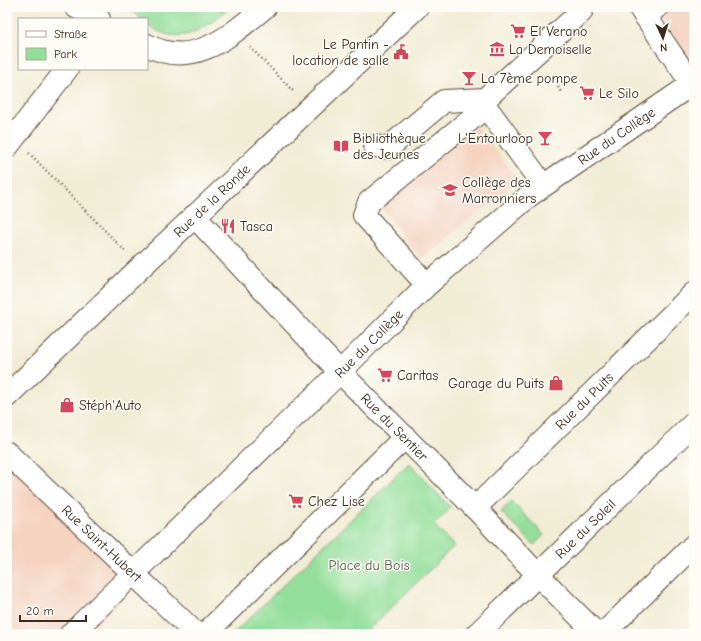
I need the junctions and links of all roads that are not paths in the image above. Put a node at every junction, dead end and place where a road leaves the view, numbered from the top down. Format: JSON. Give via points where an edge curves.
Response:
{"nodes":[{"id":1,"x":76,"y":7,"type":"edge"},
{"id":2,"x":101,"y":7,"type":"edge"},
{"id":3,"x":265,"y":7,"type":"edge"},
{"id":4,"x":417,"y":7,"type":"edge"},
{"id":5,"x":583,"y":7,"type":"edge"},
{"id":6,"x":647,"y":10,"type":"edge"},
{"id":7,"x":97,"y":18,"type":"edge"},
{"id":8,"x":99,"y":18,"type":"edge"},
{"id":9,"x":148,"y":45,"type":"edge"},
{"id":10,"x":66,"y":70,"type":"edge"},
{"id":11,"x":485,"y":103,"type":"junction"},
{"id":12,"x":11,"y":143,"type":"edge"},
{"id":13,"x":376,"y":146,"type":"dead end"},
{"id":14,"x":535,"y":174,"type":"dead end"},
{"id":15,"x":194,"y":216,"type":"junction"},
{"id":16,"x":418,"y":275,"type":"dead end"},
{"id":17,"x":694,"y":293,"type":"edge"},
{"id":18,"x":340,"y":372,"type":"junction"},
{"id":19,"x":7,"y":396,"type":"edge"},
{"id":20,"x":694,"y":423,"type":"edge"},
{"id":21,"x":405,"y":437,"type":"junction"},
{"id":22,"x":7,"y":453,"type":"edge"},
{"id":23,"x":475,"y":508,"type":"junction"},
{"id":24,"x":694,"y":545,"type":"edge"},
{"id":25,"x":133,"y":573,"type":"junction"},
{"id":26,"x":538,"y":575,"type":"junction"},
{"id":27,"x":71,"y":634,"type":"edge"},
{"id":28,"x":196,"y":634,"type":"edge"},
{"id":29,"x":205,"y":634,"type":"edge"},
{"id":30,"x":477,"y":634,"type":"edge"},
{"id":31,"x":598,"y":634,"type":"edge"},
{"id":32,"x":603,"y":634,"type":"edge"}],
"edges":[{"from":1,"to":7,"type":"street"},
{"from":2,"to":8,"type":"street"},
{"from":3,"to":9,"type":"street","via":[[237,31],[206,49],[171,52]]},
{"from":4,"to":15,"type":"street","name":"Rue de la Ronde"},
{"from":5,"to":11,"type":"street","via":[[581,12]]},
{"from":6,"to":18,"type":"street","name":"Rue du Collège","via":[[692,84],[530,195],[427,285]]},
{"from":10,"to":12,"type":"street"},
{"from":11,"to":13,"type":"street","via":[[444,101],[388,148]]},
{"from":11,"to":14,"type":"street"},
{"from":11,"to":16,"type":"street","via":[[368,202],[364,215]]},
{"from":15,"to":18,"type":"street","name":"Rue du Sentier"},
{"from":15,"to":19,"type":"street","name":"Rue de la Ronde"},
{"from":17,"to":23,"type":"street","name":"Rue du Puits"},
{"from":18,"to":21,"type":"street","name":"Rue du Sentier"},
{"from":18,"to":25,"type":"street","name":"Rue du Collège"},
{"from":20,"to":26,"type":"street","name":"Rue du Soleil"},
{"from":21,"to":23,"type":"street","name":"Rue du Sentier"},
{"from":21,"to":29,"type":"street"},
{"from":22,"to":25,"type":"street","name":"Rue Saint-Hubert"},
{"from":23,"to":26,"type":"street","name":"Rue du Sentier"},
{"from":24,"to":32,"type":"street"},
{"from":25,"to":27,"type":"street","name":"Rue du Collège"},
{"from":25,"to":28,"type":"street","name":"Rue Saint-Hubert"},
{"from":26,"to":30,"type":"street","name":"Rue du Soleil"},
{"from":26,"to":31,"type":"street","name":"Rue du Sentier"}]}
